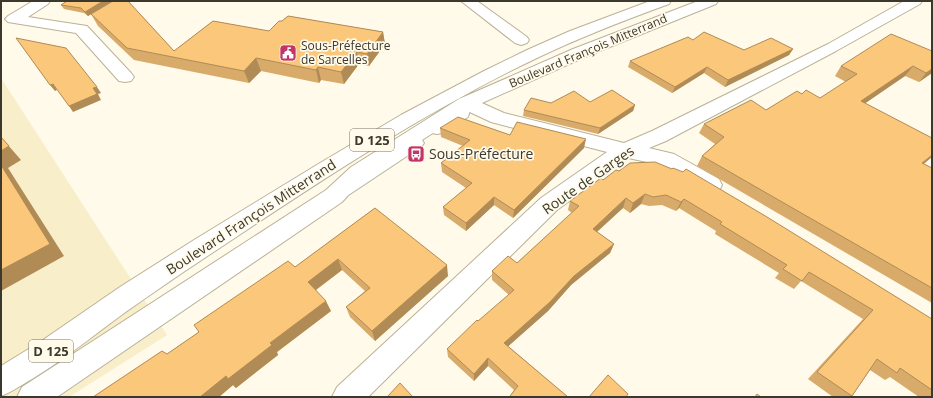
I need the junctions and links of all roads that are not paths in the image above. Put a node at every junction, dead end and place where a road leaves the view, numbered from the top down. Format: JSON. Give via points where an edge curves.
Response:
{"nodes":[{"id":1,"x":43,"y":1,"type":"edge"},
{"id":2,"x":468,"y":1,"type":"edge"},
{"id":3,"x":664,"y":1,"type":"edge"},
{"id":4,"x":711,"y":1,"type":"edge"},
{"id":5,"x":915,"y":1,"type":"edge"},
{"id":6,"x":521,"y":40,"type":"dead end"},
{"id":7,"x":125,"y":77,"type":"dead end"},
{"id":8,"x":466,"y":103,"type":"junction"},
{"id":9,"x":625,"y":150,"type":"junction"},
{"id":10,"x":728,"y":195,"type":"edge"},
{"id":11,"x":1,"y":382,"type":"edge"},
{"id":12,"x":32,"y":397,"type":"edge"},
{"id":13,"x":347,"y":397,"type":"edge"}],
"edges":[{"from":1,"to":7,"type":"main road","via":[[13,19],[87,25]]},
{"from":2,"to":6,"type":"main road"},
{"from":3,"to":11,"type":"main road","name":"Boulevard François Mitterrand","number":"D 125","via":[[601,24],[526,57],[468,85],[388,130],[127,296],[55,348]]},
{"from":4,"to":8,"type":"main road","name":"Boulevard François Mitterrand","number":"D 125","via":[[579,53]]},
{"from":5,"to":9,"type":"main road","name":"Route de Garges","via":[[659,136]]},
{"from":8,"to":9,"type":"main road","via":[[498,118]]},
{"from":8,"to":12,"type":"main road","name":"Boulevard François Mitterrand","number":"D 125","via":[[358,172],[334,196]]},
{"from":9,"to":10,"type":"main road","via":[[668,159]]},
{"from":9,"to":13,"type":"main road","name":"Route de Garges","via":[[548,204]]}]}
